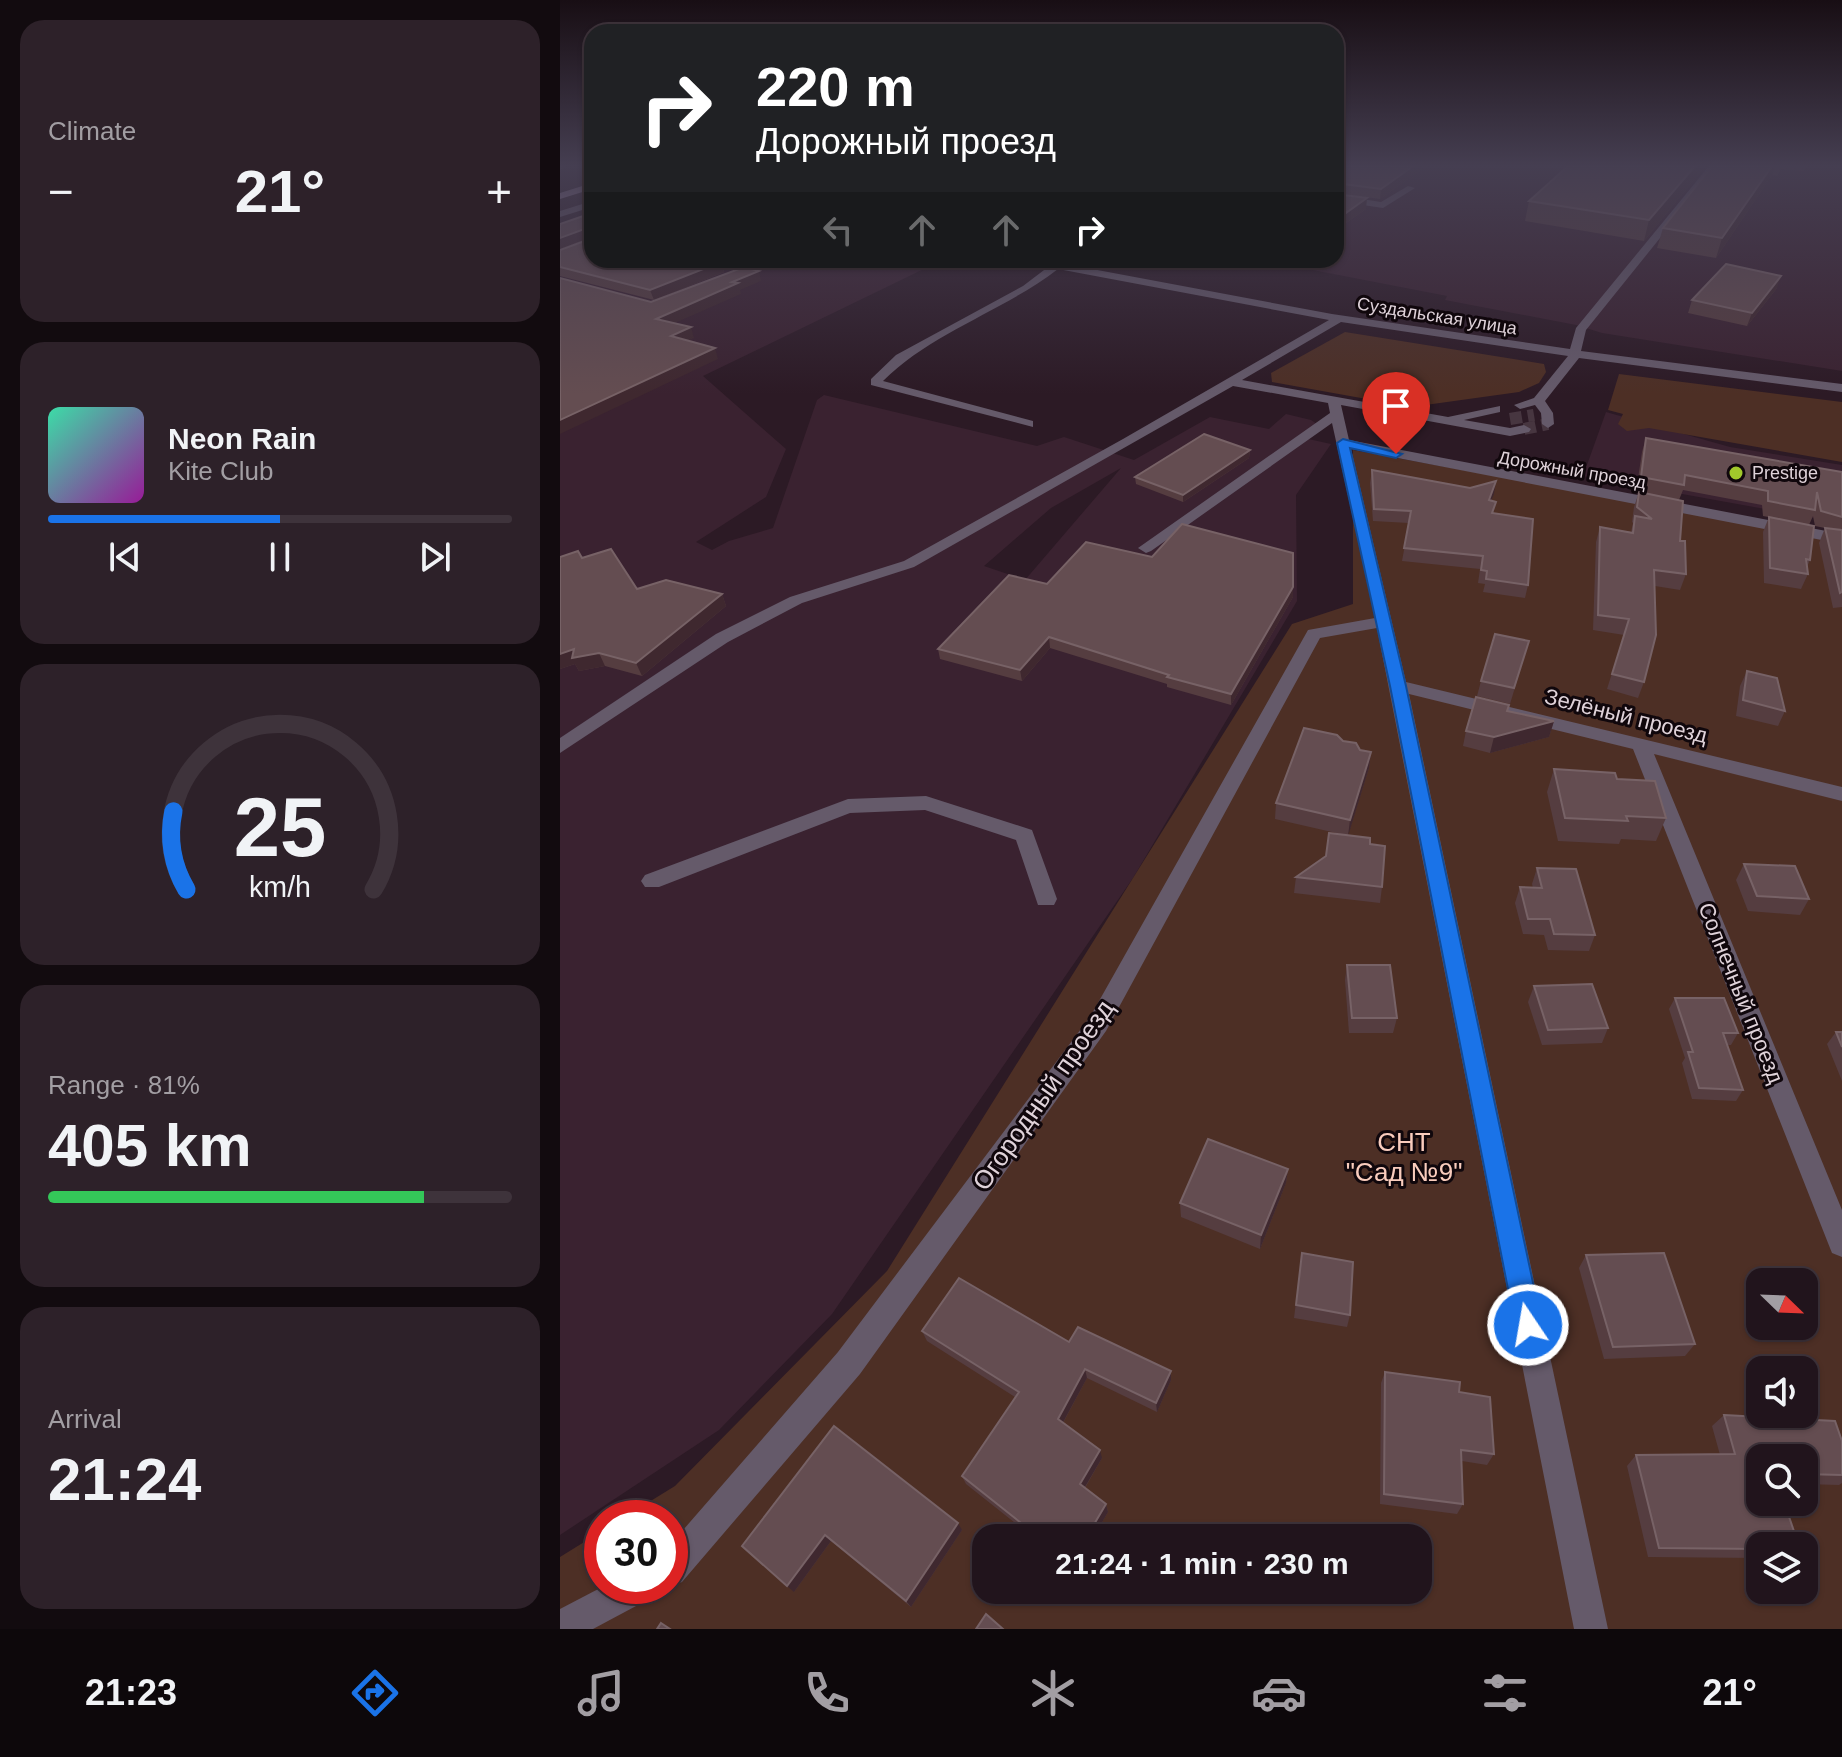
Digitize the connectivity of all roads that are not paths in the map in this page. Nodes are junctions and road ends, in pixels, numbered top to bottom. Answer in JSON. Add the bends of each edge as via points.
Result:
{"nodes":[{"id":1,"x":1652,"y":242,"type":"edge"},
{"id":2,"x":751,"y":268,"type":"edge"},
{"id":3,"x":1053,"y":268,"type":"edge"},
{"id":4,"x":1067,"y":268,"type":"edge"},
{"id":5,"x":709,"y":285,"type":"edge"},
{"id":6,"x":1338,"y":319,"type":"junction"},
{"id":7,"x":1574,"y":356,"type":"junction"},
{"id":8,"x":1232,"y":382,"type":"junction"},
{"id":9,"x":1842,"y":388,"type":"edge"},
{"id":10,"x":1520,"y":405,"type":"tunnel mouth"},
{"id":11,"x":1336,"y":407,"type":"junction"},
{"id":12,"x":1496,"y":409,"type":"tunnel mouth"},
{"id":13,"x":1510,"y":419,"type":"tunnel mouth"},
{"id":14,"x":1442,"y":420,"type":"junction"},
{"id":15,"x":1028,"y":424,"type":"dead end"},
{"id":16,"x":1472,"y":426,"type":"junction"},
{"id":17,"x":1524,"y":429,"type":"tunnel mouth"},
{"id":18,"x":1343,"y":443,"type":"junction"},
{"id":19,"x":1842,"y":539,"type":"edge"},
{"id":20,"x":1146,"y":548,"type":"dead end"},
{"id":21,"x":1382,"y":622,"type":"junction"},
{"id":22,"x":1398,"y":686,"type":"junction"},
{"id":23,"x":1640,"y":744,"type":"junction"},
{"id":24,"x":560,"y":747,"type":"edge"},
{"id":25,"x":1842,"y":794,"type":"edge"},
{"id":26,"x":652,"y":881,"type":"dead end"},
{"id":27,"x":1046,"y":899,"type":"dead end"},
{"id":28,"x":1842,"y":1243,"type":"edge"},
{"id":29,"x":688,"y":1549,"type":"edge"},
{"id":30,"x":605,"y":1604,"type":"edge"},
{"id":31,"x":560,"y":1628,"type":"edge"},
{"id":32,"x":1591,"y":1629,"type":"edge"}],
"edges":[{"from":1,"to":7,"type":"street","via":[[1580,330]]},
{"from":2,"to":5,"type":"street"},
{"from":3,"to":15,"type":"street","via":[[1027,288],[900,357],[875,382]]},
{"from":4,"to":6,"type":"street","name":"Суздальская улица"},
{"from":6,"to":7,"type":"street","name":"Суздальская улица"},
{"from":6,"to":8,"type":"street"},
{"from":7,"to":9,"type":"street","name":"Суздальская улица"},
{"from":7,"to":10,"type":"street","via":[[1542,413]]},
{"from":8,"to":11,"type":"street"},
{"from":8,"to":24,"type":"street","via":[[909,564],[796,600],[722,638]]},
{"from":11,"to":14,"type":"street"},
{"from":11,"to":18,"type":"street"},
{"from":11,"to":20,"type":"street"},
{"from":12,"to":14,"type":"street"},
{"from":13,"to":16,"type":"street"},
{"from":14,"to":16,"type":"street"},
{"from":16,"to":17,"type":"street"},
{"from":18,"to":19,"type":"street","name":"Дорожный проезд"},
{"from":18,"to":21,"type":"street"},
{"from":21,"to":22,"type":"street"},
{"from":21,"to":29,"type":"street","name":"Огородный проезд","via":[[1314,634],[1098,1024],[849,1363]]},
{"from":22,"to":23,"type":"street","name":"Зелёный проезд"},
{"from":22,"to":32,"type":"street"},
{"from":23,"to":25,"type":"street","name":"Зелёный проезд"},
{"from":23,"to":28,"type":"street","name":"Солнечный проезд"},
{"from":26,"to":27,"type":"street","via":[[848,806],[926,803],[1025,835]]},
{"from":30,"to":31,"type":"street"}]}
